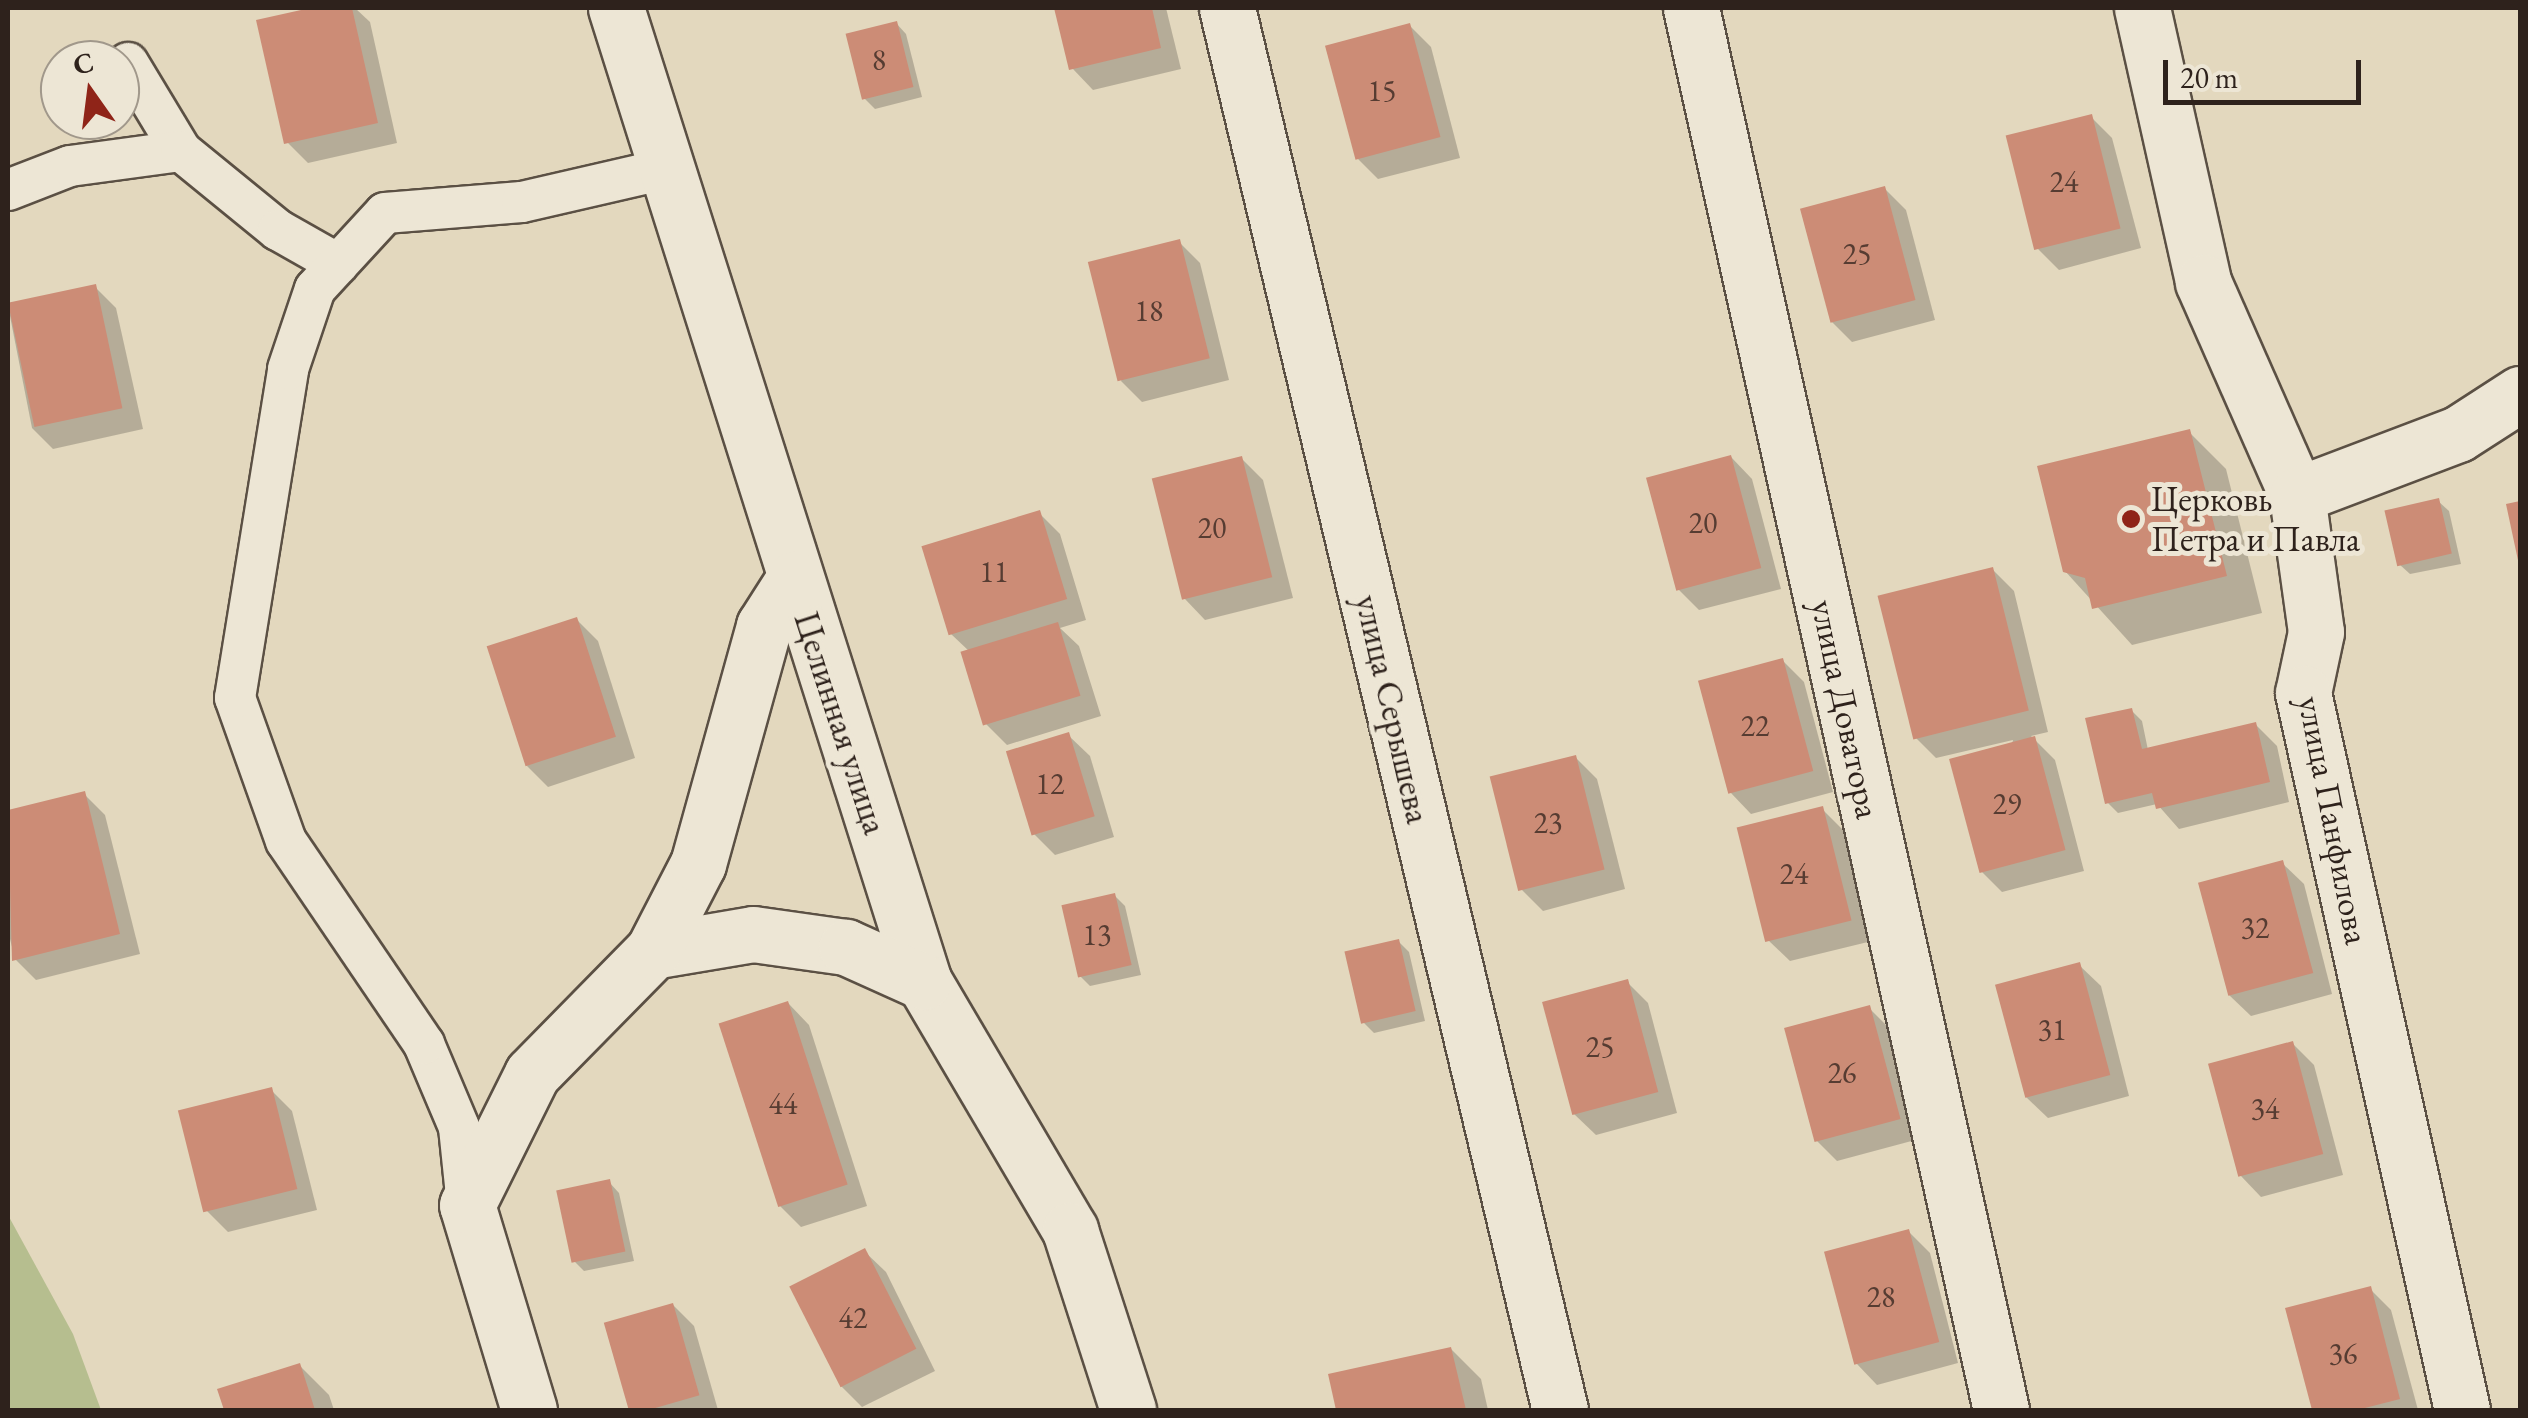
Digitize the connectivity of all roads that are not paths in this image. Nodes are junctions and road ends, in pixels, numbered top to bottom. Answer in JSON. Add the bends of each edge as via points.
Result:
{"nodes":[{"id":1,"x":616,"y":8,"type":"edge"},
{"id":2,"x":1227,"y":8,"type":"edge"},
{"id":3,"x":1691,"y":8,"type":"edge"},
{"id":4,"x":2142,"y":8,"type":"edge"},
{"id":5,"x":140,"y":83,"type":"edge"},
{"id":6,"x":180,"y":151,"type":"junction"},
{"id":7,"x":665,"y":169,"type":"junction"},
{"id":8,"x":8,"y":190,"type":"edge"},
{"id":9,"x":338,"y":264,"type":"junction"},
{"id":10,"x":2520,"y":394,"type":"edge"},
{"id":11,"x":2297,"y":494,"type":"junction"},
{"id":12,"x":794,"y":579,"type":"junction"},
{"id":13,"x":653,"y":951,"type":"junction"},
{"id":14,"x":924,"y":982,"type":"junction"},
{"id":15,"x":467,"y":1205,"type":"junction"},
{"id":16,"x":529,"y":1410,"type":"edge"},
{"id":17,"x":1128,"y":1410,"type":"edge"},
{"id":18,"x":1560,"y":1410,"type":"edge"},
{"id":19,"x":2001,"y":1410,"type":"edge"},
{"id":20,"x":2462,"y":1410,"type":"edge"}],
"edges":[{"from":1,"to":7,"type":"street","name":"Целинная улица"},
{"from":2,"to":18,"type":"street","name":"улица Серышева"},
{"from":3,"to":19,"type":"street","name":"улица Доватора"},
{"from":4,"to":11,"type":"street","name":"улица Панфилова","via":[[2203,282]]},
{"from":5,"to":6,"type":"lane"},
{"from":6,"to":8,"type":"lane","via":[[70,166]]},
{"from":6,"to":9,"type":"lane","via":[[278,230]]},
{"from":7,"to":9,"type":"lane","via":[[522,202],[385,213]]},
{"from":7,"to":12,"type":"street","name":"Целинная улица"},
{"from":9,"to":15,"type":"lane","via":[[315,288],[288,369],[235,698],[286,841],[424,1044],[460,1127]]},
{"from":10,"to":11,"type":"street","via":[[2458,434]]},
{"from":11,"to":20,"type":"street","name":"улица Панфилова","via":[[2316,632],[2304,694]]},
{"from":12,"to":13,"type":"street","via":[[764,626],[698,864]]},
{"from":12,"to":14,"type":"street","name":"Целинная улица"},
{"from":13,"to":14,"type":"street","via":[[753,934],[846,948]]},
{"from":13,"to":15,"type":"street","via":[[532,1074]]},
{"from":14,"to":17,"type":"street","name":"Целинная улица","via":[[1070,1230]]},
{"from":15,"to":16,"type":"street"}]}
